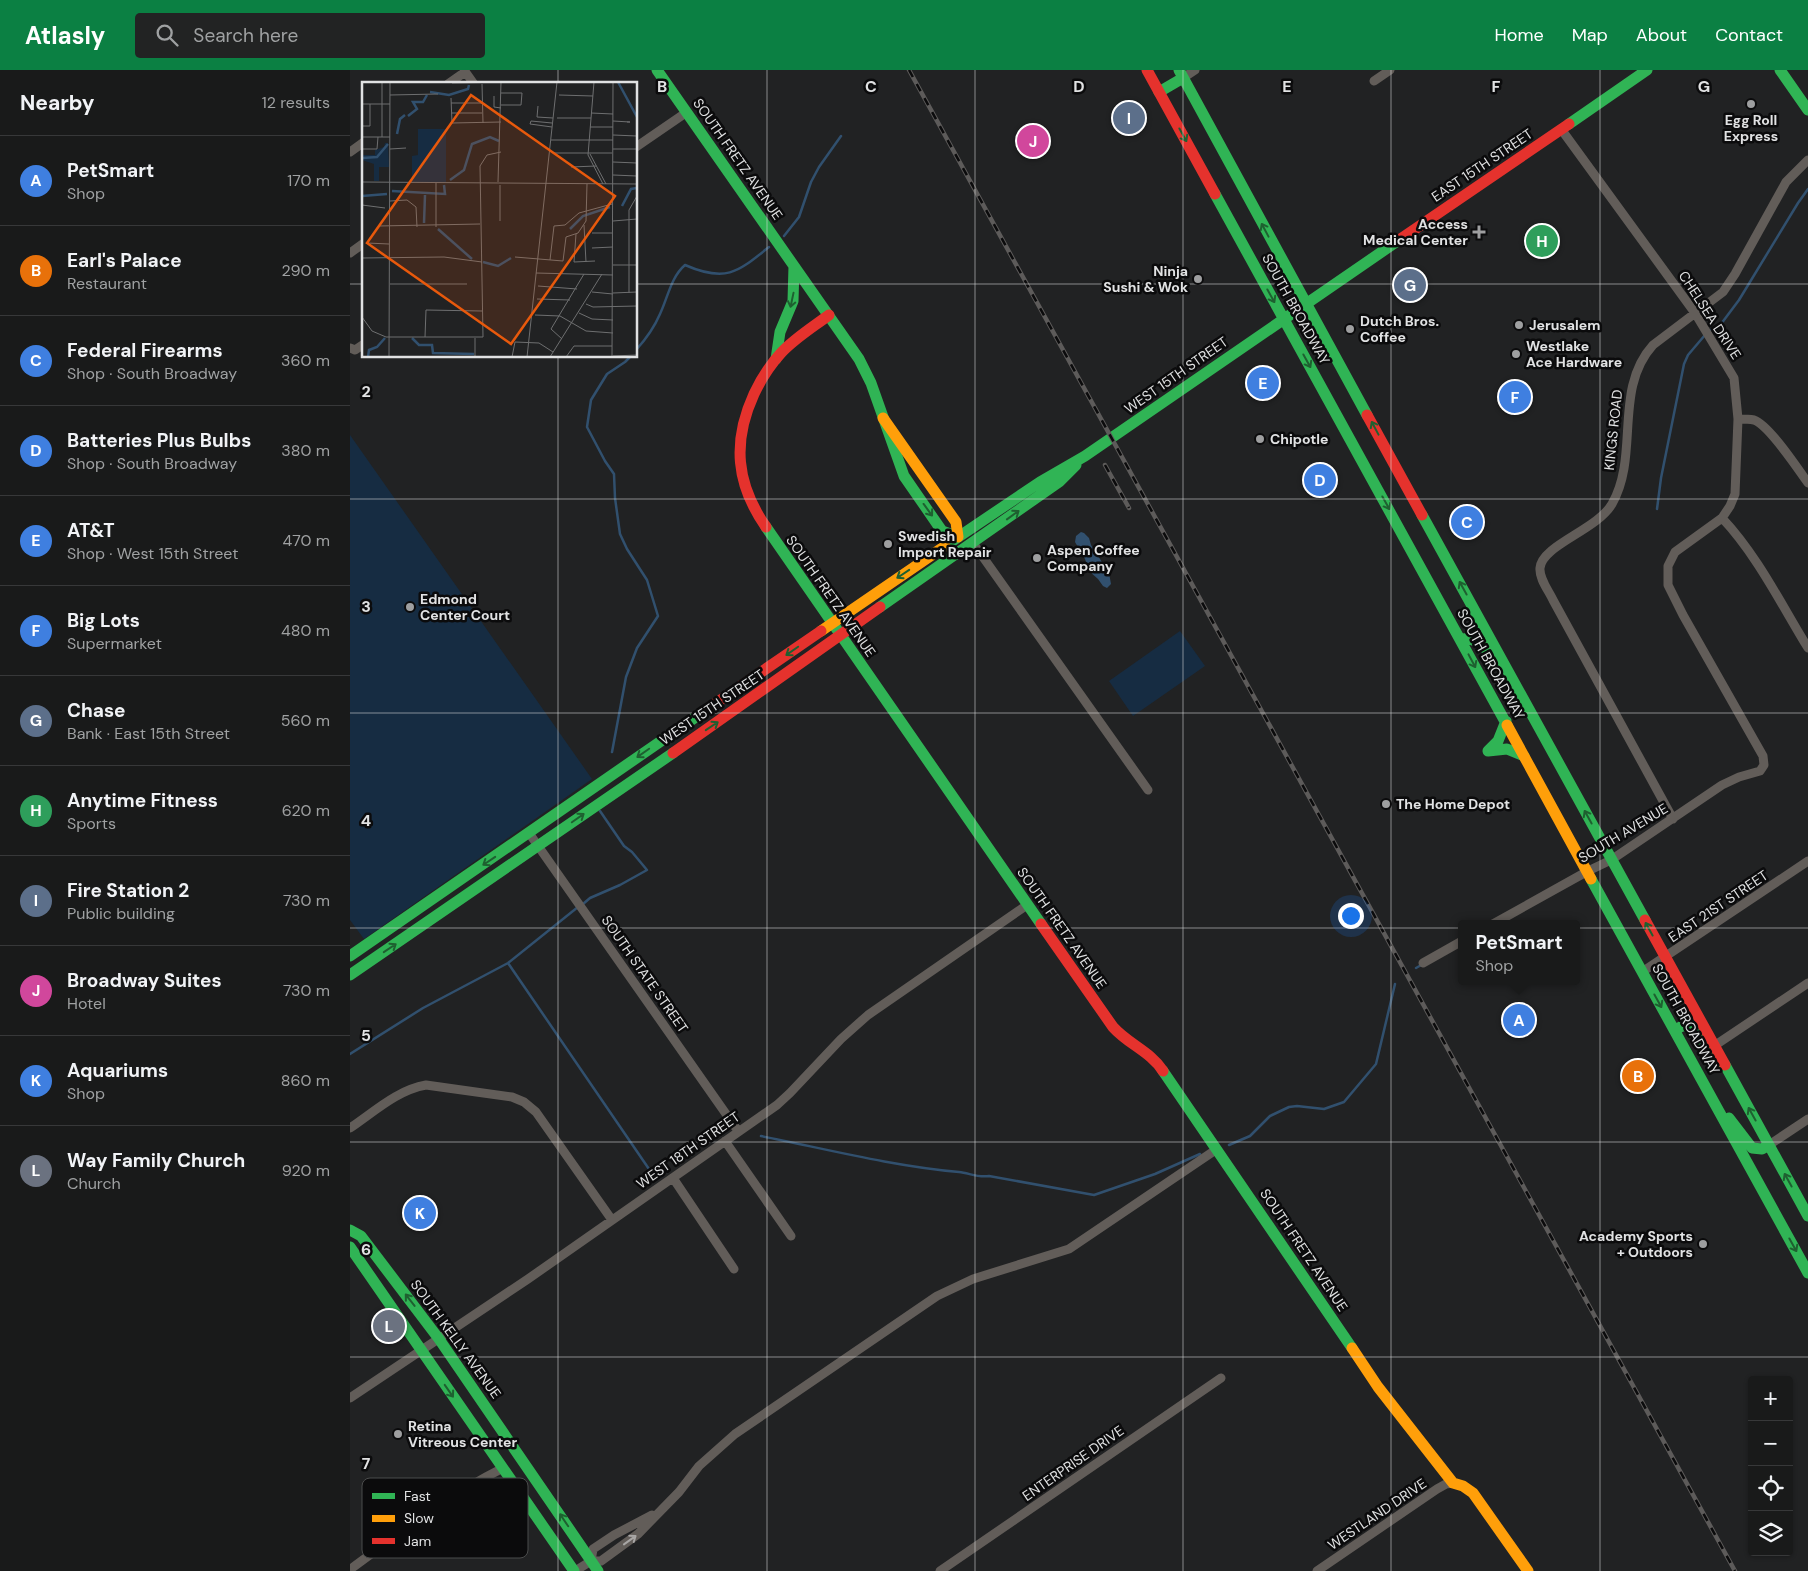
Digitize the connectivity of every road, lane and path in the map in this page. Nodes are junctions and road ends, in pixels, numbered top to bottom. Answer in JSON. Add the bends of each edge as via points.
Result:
{"nodes":[{"id":1,"x":658,"y":70,"type":"edge"},
{"id":2,"x":1148,"y":70,"type":"edge"},
{"id":3,"x":1195,"y":70,"type":"edge"},
{"id":4,"x":1390,"y":70,"type":"edge"},
{"id":5,"x":1647,"y":70,"type":"edge"},
{"id":6,"x":1780,"y":70,"type":"edge"},
{"id":7,"x":465,"y":71,"type":"edge"},
{"id":8,"x":1181,"y":74,"type":"edge"},
{"id":9,"x":1374,"y":81,"type":"dead end"},
{"id":10,"x":451,"y":82,"type":"edge"},
{"id":11,"x":473,"y":82,"type":"edge"},
{"id":12,"x":1160,"y":92,"type":"junction"},
{"id":13,"x":1808,"y":110,"type":"edge"},
{"id":14,"x":687,"y":112,"type":"junction"},
{"id":15,"x":1561,"y":129,"type":"junction"},
{"id":16,"x":362,"y":143,"type":"edge"},
{"id":17,"x":638,"y":146,"type":"edge"},
{"id":18,"x":350,"y":152,"type":"edge"},
{"id":19,"x":1808,"y":160,"type":"edge"},
{"id":20,"x":362,"y":244,"type":"edge"},
{"id":21,"x":350,"y":253,"type":"edge"},
{"id":22,"x":794,"y":266,"type":"junction"},
{"id":23,"x":1305,"y":303,"type":"junction"},
{"id":24,"x":1695,"y":313,"type":"junction"},
{"id":25,"x":829,"y":315,"type":"junction"},
{"id":26,"x":1284,"y":318,"type":"junction"},
{"id":27,"x":362,"y":345,"type":"edge"},
{"id":28,"x":350,"y":348,"type":"edge"},
{"id":29,"x":776,"y":359,"type":"junction"},
{"id":30,"x":883,"y":418,"type":"junction"},
{"id":31,"x":1738,"y":419,"type":"junction"},
{"id":32,"x":1085,"y":456,"type":"junction"},
{"id":33,"x":1808,"y":483,"type":"edge"},
{"id":34,"x":1722,"y":518,"type":"junction"},
{"id":35,"x":958,"y":537,"type":"junction"},
{"id":36,"x":973,"y":543,"type":"junction"},
{"id":37,"x":832,"y":623,"type":"junction"},
{"id":38,"x":840,"y":636,"type":"junction"},
{"id":39,"x":1460,"y":639,"type":"junction"},
{"id":40,"x":1808,"y":648,"type":"edge"},
{"id":41,"x":1511,"y":677,"type":"junction"},
{"id":42,"x":1506,"y":721,"type":"junction"},
{"id":43,"x":1524,"y":756,"type":"junction"},
{"id":44,"x":1764,"y":765,"type":"joint"},
{"id":45,"x":1148,"y":790,"type":"dead end"},
{"id":46,"x":1673,"y":819,"type":"junction"},
{"id":47,"x":529,"y":833,"type":"junction"},
{"id":48,"x":538,"y":847,"type":"junction"},
{"id":49,"x":1611,"y":860,"type":"junction"},
{"id":50,"x":1808,"y":862,"type":"edge"},
{"id":51,"x":1588,"y":871,"type":"junction"},
{"id":52,"x":1027,"y":905,"type":"junction"},
{"id":53,"x":1500,"y":920,"type":"edge"},
{"id":54,"x":1458,"y":943,"type":"edge"},
{"id":55,"x":350,"y":956,"type":"edge"},
{"id":56,"x":1665,"y":957,"type":"junction"},
{"id":57,"x":1423,"y":963,"type":"dead end"},
{"id":58,"x":1642,"y":972,"type":"junction"},
{"id":59,"x":350,"y":975,"type":"edge"},
{"id":60,"x":1808,"y":983,"type":"edge"},
{"id":61,"x":1675,"y":1030,"type":"junction"},
{"id":62,"x":1714,"y":1046,"type":"junction"},
{"id":63,"x":1735,"y":1084,"type":"junction"},
{"id":64,"x":1716,"y":1103,"type":"junction"},
{"id":65,"x":1808,"y":1120,"type":"edge"},
{"id":66,"x":350,"y":1128,"type":"edge"},
{"id":67,"x":738,"y":1132,"type":"junction"},
{"id":68,"x":725,"y":1141,"type":"junction"},
{"id":69,"x":1769,"y":1145,"type":"junction"},
{"id":70,"x":1217,"y":1150,"type":"junction"},
{"id":71,"x":673,"y":1178,"type":"junction"},
{"id":72,"x":1808,"y":1216,"type":"edge"},
{"id":73,"x":612,"y":1220,"type":"junction"},
{"id":74,"x":350,"y":1230,"type":"edge"},
{"id":75,"x":792,"y":1236,"type":"dead end"},
{"id":76,"x":350,"y":1247,"type":"edge"},
{"id":77,"x":734,"y":1269,"type":"dead end"},
{"id":78,"x":1808,"y":1272,"type":"edge"},
{"id":79,"x":438,"y":1339,"type":"junction"},
{"id":80,"x":421,"y":1351,"type":"junction"},
{"id":81,"x":1222,"y":1378,"type":"dead end"},
{"id":82,"x":350,"y":1398,"type":"edge"},
{"id":83,"x":503,"y":1468,"type":"junction"},
{"id":84,"x":485,"y":1478,"type":"edge"},
{"id":85,"x":510,"y":1478,"type":"edge"},
{"id":86,"x":1453,"y":1483,"type":"junction"},
{"id":87,"x":528,"y":1504,"type":"edge"},
{"id":88,"x":663,"y":1509,"type":"junction"},
{"id":89,"x":366,"y":1558,"type":"edge"},
{"id":90,"x":591,"y":1561,"type":"junction"},
{"id":91,"x":352,"y":1568,"type":"dead end"},
{"id":92,"x":574,"y":1571,"type":"edge"},
{"id":93,"x":598,"y":1571,"type":"edge"},
{"id":94,"x":940,"y":1571,"type":"edge"},
{"id":95,"x":1318,"y":1571,"type":"edge"},
{"id":96,"x":1528,"y":1571,"type":"edge"}],
"edges":[{"from":1,"to":14,"type":"main road","name":"SOUTH FRETZ AVENUE"},
{"from":2,"to":12,"type":"main road","name":"SOUTH BROADWAY"},
{"from":3,"to":8,"type":"street"},
{"from":4,"to":9,"type":"street"},
{"from":5,"to":15,"type":"main road","name":"EAST 15TH STREET"},
{"from":6,"to":13,"type":"main road"},
{"from":7,"to":10,"type":"street"},
{"from":7,"to":11,"type":"street"},
{"from":8,"to":12,"type":"main road"},
{"from":23,"to":8,"type":"main road","name":"SOUTH BROADWAY","one_way":true},
{"from":12,"to":26,"type":"main road","name":"SOUTH BROADWAY","one_way":true},
{"from":14,"to":17,"type":"street"},
{"from":14,"to":22,"type":"main road","name":"SOUTH FRETZ AVENUE"},
{"from":15,"to":23,"type":"main road","name":"EAST 15TH STREET"},
{"from":15,"to":24,"type":"street","name":"CHELSEA DRIVE"},
{"from":16,"to":18,"type":"street"},
{"from":19,"to":24,"type":"street","name":"KINGS ROAD","via":[[1786,182],[1723,292]]},
{"from":20,"to":21,"type":"street"},
{"from":22,"to":25,"type":"main road","name":"SOUTH FRETZ AVENUE"},
{"from":22,"to":29,"type":"main road","name":"SOUTH FRETZ AVENUE","one_way":true,"via":[[793,301],[780,332]]},
{"from":23,"to":26,"type":"main road","name":"EAST 15TH STREET"},
{"from":41,"to":23,"type":"main road","name":"SOUTH BROADWAY","one_way":true},
{"from":24,"to":31,"type":"street","name":"CHELSEA DRIVE","via":[[1734,378]]},
{"from":24,"to":46,"type":"street","name":"KINGS ROAD","via":[[1653,345],[1636,371],[1631,389],[1622,478],[1611,505],[1594,524],[1553,548],[1544,557],[1540,569],[1543,580]]},
{"from":25,"to":29,"type":"main road","name":"SOUTH FRETZ AVENUE","via":[[791,343]]},
{"from":25,"to":30,"type":"main road","name":"SOUTH FRETZ AVENUE","via":[[862,363]]},
{"from":26,"to":32,"type":"main road","name":"WEST 15TH STREET"},
{"from":26,"to":39,"type":"main road","name":"SOUTH BROADWAY","one_way":true},
{"from":27,"to":28,"type":"street","via":[[355,350]]},
{"from":29,"to":37,"type":"main road","name":"SOUTH FRETZ AVENUE","via":[[749,405],[742,426],[739,465],[755,512]]},
{"from":30,"to":35,"type":"main road","name":"SOUTH FRETZ AVENUE","via":[[956,522]]},
{"from":30,"to":35,"type":"main road","name":"SOUTH FRETZ AVENUE","one_way":true,"via":[[904,476],[942,531]]},
{"from":31,"to":33,"type":"street","via":[[1755,420],[1763,426]]},
{"from":31,"to":34,"type":"street","name":"CHELSEA DRIVE","via":[[1735,494]]},
{"from":32,"to":35,"type":"main road","name":"WEST 15TH STREET","via":[[1029,488]]},
{"from":36,"to":32,"type":"main road","name":"WEST 15TH STREET","one_way":true,"via":[[1059,482]]},
{"from":34,"to":40,"type":"street","via":[[1735,532]]},
{"from":34,"to":44,"type":"street","name":"CHELSEA DRIVE","via":[[1676,552],[1668,566],[1668,585],[1763,756]]},
{"from":35,"to":36,"type":"main road"},
{"from":35,"to":37,"type":"main road","name":"WEST 15TH STREET","one_way":true},
{"from":36,"to":38,"type":"main road","name":"WEST 15TH STREET"},
{"from":36,"to":45,"type":"street"},
{"from":37,"to":38,"type":"main road","name":"SOUTH FRETZ AVENUE"},
{"from":37,"to":47,"type":"main road","name":"WEST 15TH STREET","one_way":true},
{"from":48,"to":38,"type":"main road","name":"WEST 15TH STREET","one_way":true},
{"from":38,"to":52,"type":"main road","name":"SOUTH FRETZ AVENUE"},
{"from":39,"to":41,"type":"main road","via":[[1478,640]]},
{"from":39,"to":42,"type":"main road","name":"SOUTH BROADWAY","one_way":true},
{"from":49,"to":41,"type":"main road","name":"SOUTH BROADWAY","one_way":true},
{"from":42,"to":43,"type":"main road","name":"SOUTH BROADWAY"},
{"from":42,"to":43,"type":"main road","via":[[1498,740],[1488,752],[1512,748]]},
{"from":43,"to":51,"type":"main road","name":"SOUTH BROADWAY"},
{"from":44,"to":46,"type":"street","name":"SOUTH AVENUE","via":[[1760,771],[1722,785]]},
{"from":46,"to":49,"type":"street","name":"SOUTH AVENUE"},
{"from":47,"to":48,"type":"street","name":"SOUTH STATE STREET"},
{"from":47,"to":55,"type":"main road","name":"WEST 15TH STREET","one_way":true},
{"from":59,"to":48,"type":"main road","name":"WEST 15TH STREET","one_way":true},
{"from":48,"to":67,"type":"street","name":"SOUTH STATE STREET"},
{"from":49,"to":51,"type":"street","name":"SOUTH AVENUE"},
{"from":56,"to":49,"type":"main road","name":"SOUTH BROADWAY","one_way":true},
{"from":50,"to":56,"type":"street","name":"EAST 21ST STREET"},
{"from":51,"to":53,"type":"street","name":"SOUTH AVENUE"},
{"from":51,"to":58,"type":"main road","name":"SOUTH BROADWAY"},
{"from":52,"to":67,"type":"street","name":"WEST 18TH STREET","via":[[868,1015],[840,1039],[790,1093]]},
{"from":52,"to":70,"type":"main road","name":"SOUTH FRETZ AVENUE","via":[[1113,1027],[1126,1042],[1159,1064]]},
{"from":54,"to":57,"type":"street"},
{"from":56,"to":58,"type":"street","name":"EAST 21ST STREET"},
{"from":56,"to":62,"type":"main road","name":"SOUTH BROADWAY"},
{"from":58,"to":61,"type":"main road","name":"SOUTH BROADWAY","one_way":true},
{"from":60,"to":62,"type":"street"},
{"from":61,"to":63,"type":"main road","via":[[1684,1025],[1690,1027]]},
{"from":61,"to":64,"type":"main road","name":"SOUTH BROADWAY"},
{"from":62,"to":63,"type":"main road","name":"SOUTH BROADWAY"},
{"from":69,"to":63,"type":"main road","name":"SOUTH BROADWAY","one_way":true},
{"from":64,"to":69,"type":"main road","via":[[1752,1148],[1762,1149]]},
{"from":64,"to":78,"type":"main road","name":"SOUTH BROADWAY","one_way":true},
{"from":65,"to":69,"type":"street"},
{"from":66,"to":73,"type":"street","via":[[414,1087],[426,1085],[512,1096],[536,1112]]},
{"from":67,"to":68,"type":"street","name":"WEST 18TH STREET"},
{"from":68,"to":71,"type":"street","name":"WEST 18TH STREET"},
{"from":68,"to":75,"type":"street"},
{"from":72,"to":69,"type":"main road","name":"SOUTH BROADWAY","one_way":true},
{"from":70,"to":86,"type":"main road","name":"SOUTH FRETZ AVENUE","via":[[1378,1387]]},
{"from":70,"to":88,"type":"street","via":[[1069,1248],[973,1279],[937,1296],[735,1434],[700,1466]]},
{"from":71,"to":73,"type":"street","name":"WEST 18TH STREET"},
{"from":71,"to":77,"type":"street"},
{"from":73,"to":79,"type":"street","name":"WEST 18TH STREET"},
{"from":79,"to":74,"type":"main road","name":"SOUTH KELLY AVENUE","one_way":true,"via":[[361,1236]]},
{"from":76,"to":80,"type":"main road"},
{"from":79,"to":80,"type":"street","name":"WEST 18TH STREET"},
{"from":90,"to":79,"type":"main road","name":"SOUTH KELLY AVENUE","one_way":true},
{"from":80,"to":82,"type":"street","name":"WEST 18TH STREET"},
{"from":80,"to":83,"type":"main road","one_way":true},
{"from":81,"to":94,"type":"street","name":"ENTERPRISE DRIVE"},
{"from":83,"to":84,"type":"street"},
{"from":83,"to":85,"type":"main road"},
{"from":86,"to":95,"type":"street","name":"WESTLAND DRIVE","via":[[1437,1489]]},
{"from":86,"to":96,"type":"main road","via":[[1473,1493]]},
{"from":87,"to":92,"type":"main road"},
{"from":90,"to":88,"type":"street","one_way":true,"via":[[601,1561],[638,1534]]},
{"from":88,"to":90,"type":"street","via":[[593,1550]]},
{"from":89,"to":91,"type":"street"},
{"from":90,"to":92,"type":"street"},
{"from":90,"to":93,"type":"main road","name":"SOUTH KELLY AVENUE"}]}
